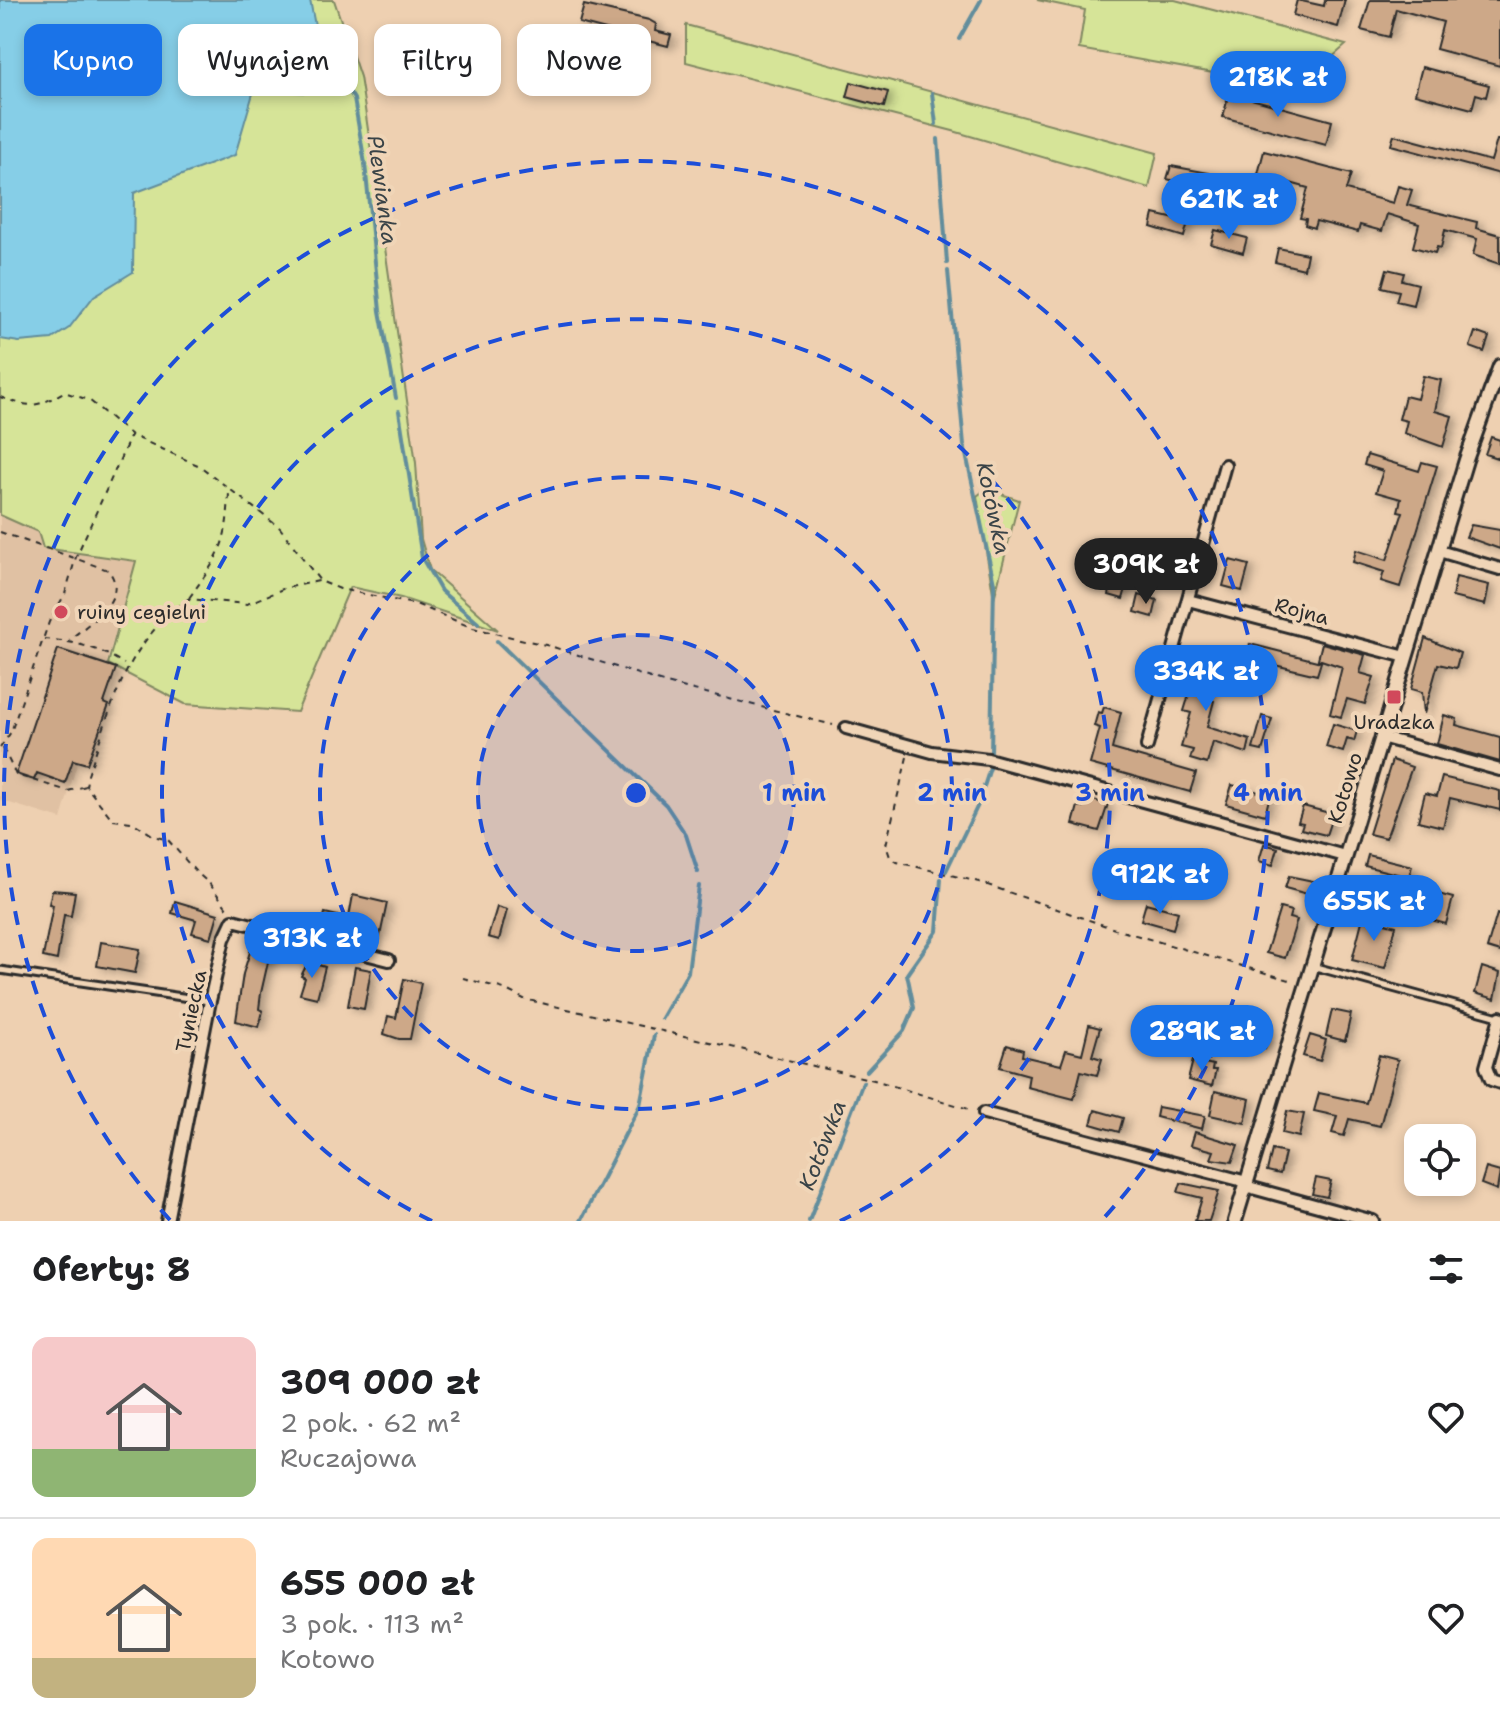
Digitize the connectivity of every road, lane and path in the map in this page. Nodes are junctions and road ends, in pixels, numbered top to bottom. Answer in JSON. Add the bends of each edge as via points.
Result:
{"nodes":[{"id":1,"x":1500,"y":366,"type":"edge"},
{"id":2,"x":0,"y":397,"type":"edge"},
{"id":3,"x":131,"y":435,"type":"junction"},
{"id":4,"x":1225,"y":465,"type":"dead end"},
{"id":5,"x":229,"y":491,"type":"junction"},
{"id":6,"x":0,"y":532,"type":"edge"},
{"id":7,"x":1439,"y":551,"type":"junction"},
{"id":8,"x":76,"y":557,"type":"junction"},
{"id":9,"x":1500,"y":569,"type":"edge"},
{"id":10,"x":320,"y":581,"type":"junction"},
{"id":11,"x":188,"y":599,"type":"junction"},
{"id":12,"x":1188,"y":600,"type":"junction"},
{"id":13,"x":43,"y":639,"type":"junction"},
{"id":14,"x":69,"y":640,"type":"junction"},
{"id":15,"x":1406,"y":657,"type":"junction"},
{"id":16,"x":126,"y":665,"type":"junction"},
{"id":17,"x":846,"y":728,"type":"joint"},
{"id":18,"x":1381,"y":737,"type":"junction"},
{"id":19,"x":909,"y":745,"type":"junction"},
{"id":20,"x":1147,"y":746,"type":"dead end"},
{"id":21,"x":1,"y":748,"type":"edge"},
{"id":22,"x":1500,"y":770,"type":"edge"},
{"id":23,"x":86,"y":786,"type":"junction"},
{"id":24,"x":1345,"y":856,"type":"junction"},
{"id":25,"x":233,"y":920,"type":"junction"},
{"id":26,"x":389,"y":960,"type":"dead end"},
{"id":27,"x":1311,"y":966,"type":"junction"},
{"id":28,"x":0,"y":970,"type":"edge"},
{"id":29,"x":463,"y":978,"type":"dead end"},
{"id":30,"x":1306,"y":984,"type":"junction"},
{"id":31,"x":210,"y":1001,"type":"junction"},
{"id":32,"x":1500,"y":1017,"type":"edge"},
{"id":33,"x":1500,"y":1083,"type":"edge"},
{"id":34,"x":984,"y":1113,"type":"joint"},
{"id":35,"x":1246,"y":1184,"type":"junction"},
{"id":36,"x":167,"y":1221,"type":"edge"},
{"id":37,"x":1235,"y":1221,"type":"edge"},
{"id":38,"x":1373,"y":1221,"type":"edge"}],
"edges":[{"from":1,"to":7,"type":"street","name":"Kotowo"},
{"from":2,"to":3,"type":"path","via":[[38,406],[64,392],[77,394]]},
{"from":3,"to":5,"type":"path","via":[[200,466]]},
{"from":3,"to":8,"type":"path"},
{"from":4,"to":12,"type":"street"},
{"from":5,"to":10,"type":"path","via":[[280,528]]},
{"from":5,"to":11,"type":"path","via":[[228,532],[219,556]]},
{"from":6,"to":8,"type":"path"},
{"from":7,"to":9,"type":"street"},
{"from":7,"to":15,"type":"street","name":"Kotowo"},
{"from":8,"to":13,"type":"path"},
{"from":8,"to":14,"type":"path","via":[[108,570],[117,586],[109,605]]},
{"from":10,"to":11,"type":"path","via":[[247,604]]},
{"from":10,"to":17,"type":"path","via":[[418,605],[473,628],[666,683]]},
{"from":11,"to":16,"type":"path","via":[[163,618]]},
{"from":12,"to":15,"type":"street","name":"Rojna"},
{"from":12,"to":20,"type":"street"},
{"from":13,"to":14,"type":"path"},
{"from":13,"to":21,"type":"path"},
{"from":14,"to":16,"type":"path","via":[[109,653]]},
{"from":15,"to":18,"type":"street","name":"Kotowo"},
{"from":16,"to":23,"type":"path"},
{"from":17,"to":19,"type":"street"},
{"from":18,"to":22,"type":"street"},
{"from":18,"to":24,"type":"street","name":"Kotowo"},
{"from":19,"to":24,"type":"street","via":[[988,759]]},
{"from":19,"to":30,"type":"path","via":[[886,845],[897,862],[979,882],[1115,929]]},
{"from":21,"to":23,"type":"path","via":[[16,775],[68,791]]},
{"from":23,"to":25,"type":"path","via":[[113,820],[132,822],[168,840],[209,883]]},
{"from":24,"to":27,"type":"street","name":"Kotowo"},
{"from":25,"to":26,"type":"street"},
{"from":25,"to":31,"type":"street","name":"Tyniecka"},
{"from":27,"to":30,"type":"street","name":"Kotowo"},
{"from":27,"to":32,"type":"lane"},
{"from":28,"to":31,"type":"lane"},
{"from":29,"to":34,"type":"path","via":[[524,999],[874,1080]]},
{"from":30,"to":35,"type":"street","name":"Kotowo"},
{"from":31,"to":36,"type":"street","name":"Tyniecka"},
{"from":32,"to":33,"type":"street","via":[[1486,1067],[1491,1080]]},
{"from":34,"to":35,"type":"street"},
{"from":35,"to":37,"type":"street","name":"Kotowo"},
{"from":35,"to":38,"type":"street"}]}
